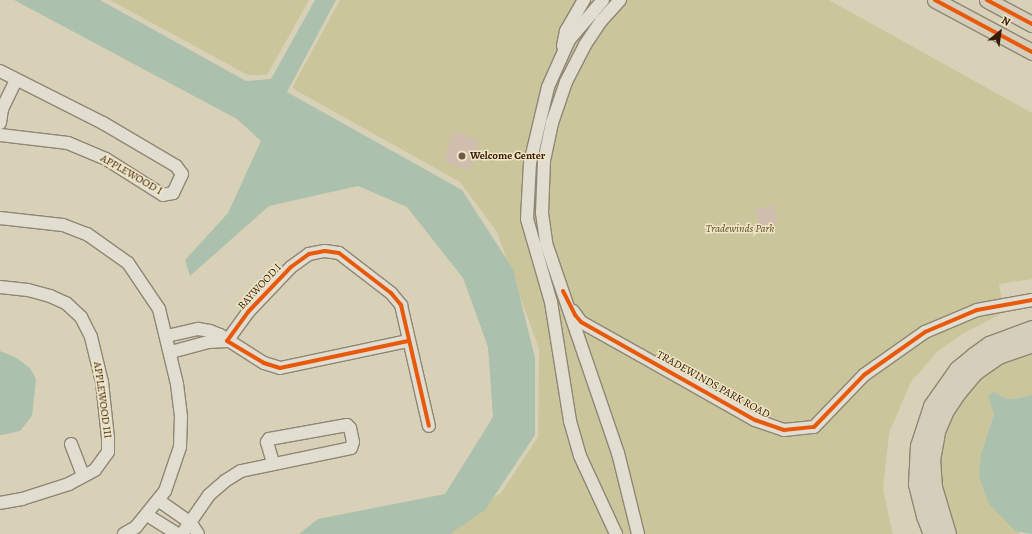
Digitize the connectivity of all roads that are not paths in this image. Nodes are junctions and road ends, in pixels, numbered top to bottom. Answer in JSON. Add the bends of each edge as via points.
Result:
{"nodes":[{"id":1,"x":584,"y":0,"type":"edge"},
{"id":2,"x":592,"y":0,"type":"edge"},
{"id":3,"x":603,"y":0,"type":"edge"},
{"id":4,"x":620,"y":0,"type":"edge"},
{"id":5,"x":935,"y":0,"type":"edge"},
{"id":6,"x":987,"y":0,"type":"edge"},
{"id":7,"x":596,"y":17,"type":"junction"},
{"id":8,"x":1032,"y":24,"type":"edge"},
{"id":9,"x":569,"y":40,"type":"junction"},
{"id":10,"x":1032,"y":52,"type":"edge"},
{"id":11,"x":559,"y":61,"type":"junction"},
{"id":12,"x":0,"y":71,"type":"edge"},
{"id":13,"x":16,"y":80,"type":"junction"},
{"id":14,"x":1,"y":108,"type":"edge"},
{"id":15,"x":0,"y":123,"type":"edge"},
{"id":16,"x":0,"y":135,"type":"edge"},
{"id":17,"x":0,"y":218,"type":"edge"},
{"id":18,"x":0,"y":286,"type":"edge"},
{"id":19,"x":562,"y":291,"type":"junction"},
{"id":20,"x":1032,"y":300,"type":"edge"},
{"id":21,"x":551,"y":302,"type":"junction"},
{"id":22,"x":567,"y":305,"type":"junction"},
{"id":23,"x":1032,"y":329,"type":"edge"},
{"id":24,"x":166,"y":336,"type":"junction"},
{"id":25,"x":227,"y":341,"type":"junction"},
{"id":26,"x":408,"y":341,"type":"junction"},
{"id":27,"x":1032,"y":343,"type":"edge"},
{"id":28,"x":171,"y":352,"type":"junction"},
{"id":29,"x":429,"y":426,"type":"dead end"},
{"id":30,"x":71,"y":444,"type":"dead end"},
{"id":31,"x":273,"y":463,"type":"junction"},
{"id":32,"x":83,"y":476,"type":"junction"},
{"id":33,"x":158,"y":500,"type":"junction"},
{"id":34,"x":0,"y":503,"type":"edge"},
{"id":35,"x":147,"y":515,"type":"junction"},
{"id":36,"x":190,"y":522,"type":"junction"},
{"id":37,"x":124,"y":534,"type":"edge"},
{"id":38,"x":178,"y":534,"type":"edge"},
{"id":39,"x":182,"y":534,"type":"edge"},
{"id":40,"x":198,"y":534,"type":"edge"},
{"id":41,"x":616,"y":534,"type":"edge"},
{"id":42,"x":638,"y":534,"type":"edge"},
{"id":43,"x":932,"y":534,"type":"edge"},
{"id":44,"x":947,"y":534,"type":"edge"}],
"edges":[{"from":1,"to":11,"type":"street","via":[[566,31]]},
{"from":2,"to":9,"type":"street"},
{"from":3,"to":7,"type":"street","name":"TRADEWINDS PARK ROAD"},
{"from":4,"to":7,"type":"street","name":"TRADEWINDS PARK ROAD"},
{"from":5,"to":10,"type":"main road"},
{"from":6,"to":8,"type":"main road"},
{"from":7,"to":9,"type":"street","name":"TRADEWINDS PARK ROAD"},
{"from":7,"to":19,"type":"street","name":"TRADEWINDS PARK ROAD","via":[[566,82],[552,123],[544,161],[544,230]]},
{"from":9,"to":11,"type":"street","name":"TRADEWINDS PARK ROAD"},
{"from":11,"to":21,"type":"street","name":"TRADEWINDS PARK ROAD","via":[[539,119],[527,189],[529,230]]},
{"from":12,"to":13,"type":"street","name":"APPLEWOOD I"},
{"from":13,"to":14,"type":"street"},
{"from":13,"to":16,"type":"street","name":"APPLEWOOD I","via":[[103,123],[176,166],[182,174],[173,192],[163,195],[106,159],[68,142]]},
{"from":14,"to":15,"type":"street"},
{"from":17,"to":24,"type":"street","via":[[63,225],[87,234],[108,248],[128,263],[143,283],[159,309]]},
{"from":18,"to":32,"type":"street","name":"APPLEWOOD III","via":[[28,290],[66,303],[81,317],[91,337],[102,382],[108,452],[99,466]]},
{"from":19,"to":20,"type":"street","name":"TRADEWINDS PARK ROAD","via":[[581,322],[755,420],[784,430],[814,428],[864,375],[925,332],[977,310]]},
{"from":19,"to":22,"type":"street","name":"TRADEWINDS PARK ROAD"},
{"from":21,"to":22,"type":"street"},
{"from":21,"to":41,"type":"street","name":"TRADEWINDS PARK ROAD","via":[[570,421],[580,456]]},
{"from":22,"to":42,"type":"street","name":"TRADEWINDS PARK ROAD","via":[[618,453]]},
{"from":23,"to":43,"type":"highway","via":[[989,345],[974,356],[958,369],[932,406],[919,446],[917,484],[924,516]]},
{"from":24,"to":25,"type":"street","via":[[198,329],[220,335]]},
{"from":24,"to":28,"type":"street"},
{"from":25,"to":26,"type":"street","via":[[264,363],[280,368]]},
{"from":25,"to":26,"type":"street","name":"BAYWOOD I","via":[[248,312],[291,267],[309,254],[325,251],[339,254],[391,293],[401,305]]},
{"from":25,"to":28,"type":"street","via":[[208,342]]},
{"from":26,"to":29,"type":"street","name":"BAYWOOD I"},
{"from":27,"to":44,"type":"highway","via":[[998,355],[975,371],[945,410],[936,431],[931,460],[933,487]]},
{"from":28,"to":33,"type":"street","via":[[181,417],[180,447],[165,490]]},
{"from":30,"to":32,"type":"street"},
{"from":31,"to":31,"type":"street","via":[[351,448],[353,442],[350,428],[346,425],[269,439],[267,442]]},
{"from":31,"to":36,"type":"street","via":[[241,471],[225,481],[209,495]]},
{"from":32,"to":34,"type":"street","name":"APPLEWOOD III","via":[[56,488]]},
{"from":33,"to":35,"type":"street"},
{"from":33,"to":36,"type":"street"},
{"from":35,"to":37,"type":"street","via":[[136,527]]},
{"from":35,"to":38,"type":"street"},
{"from":36,"to":39,"type":"street"},
{"from":36,"to":40,"type":"street"}]}
